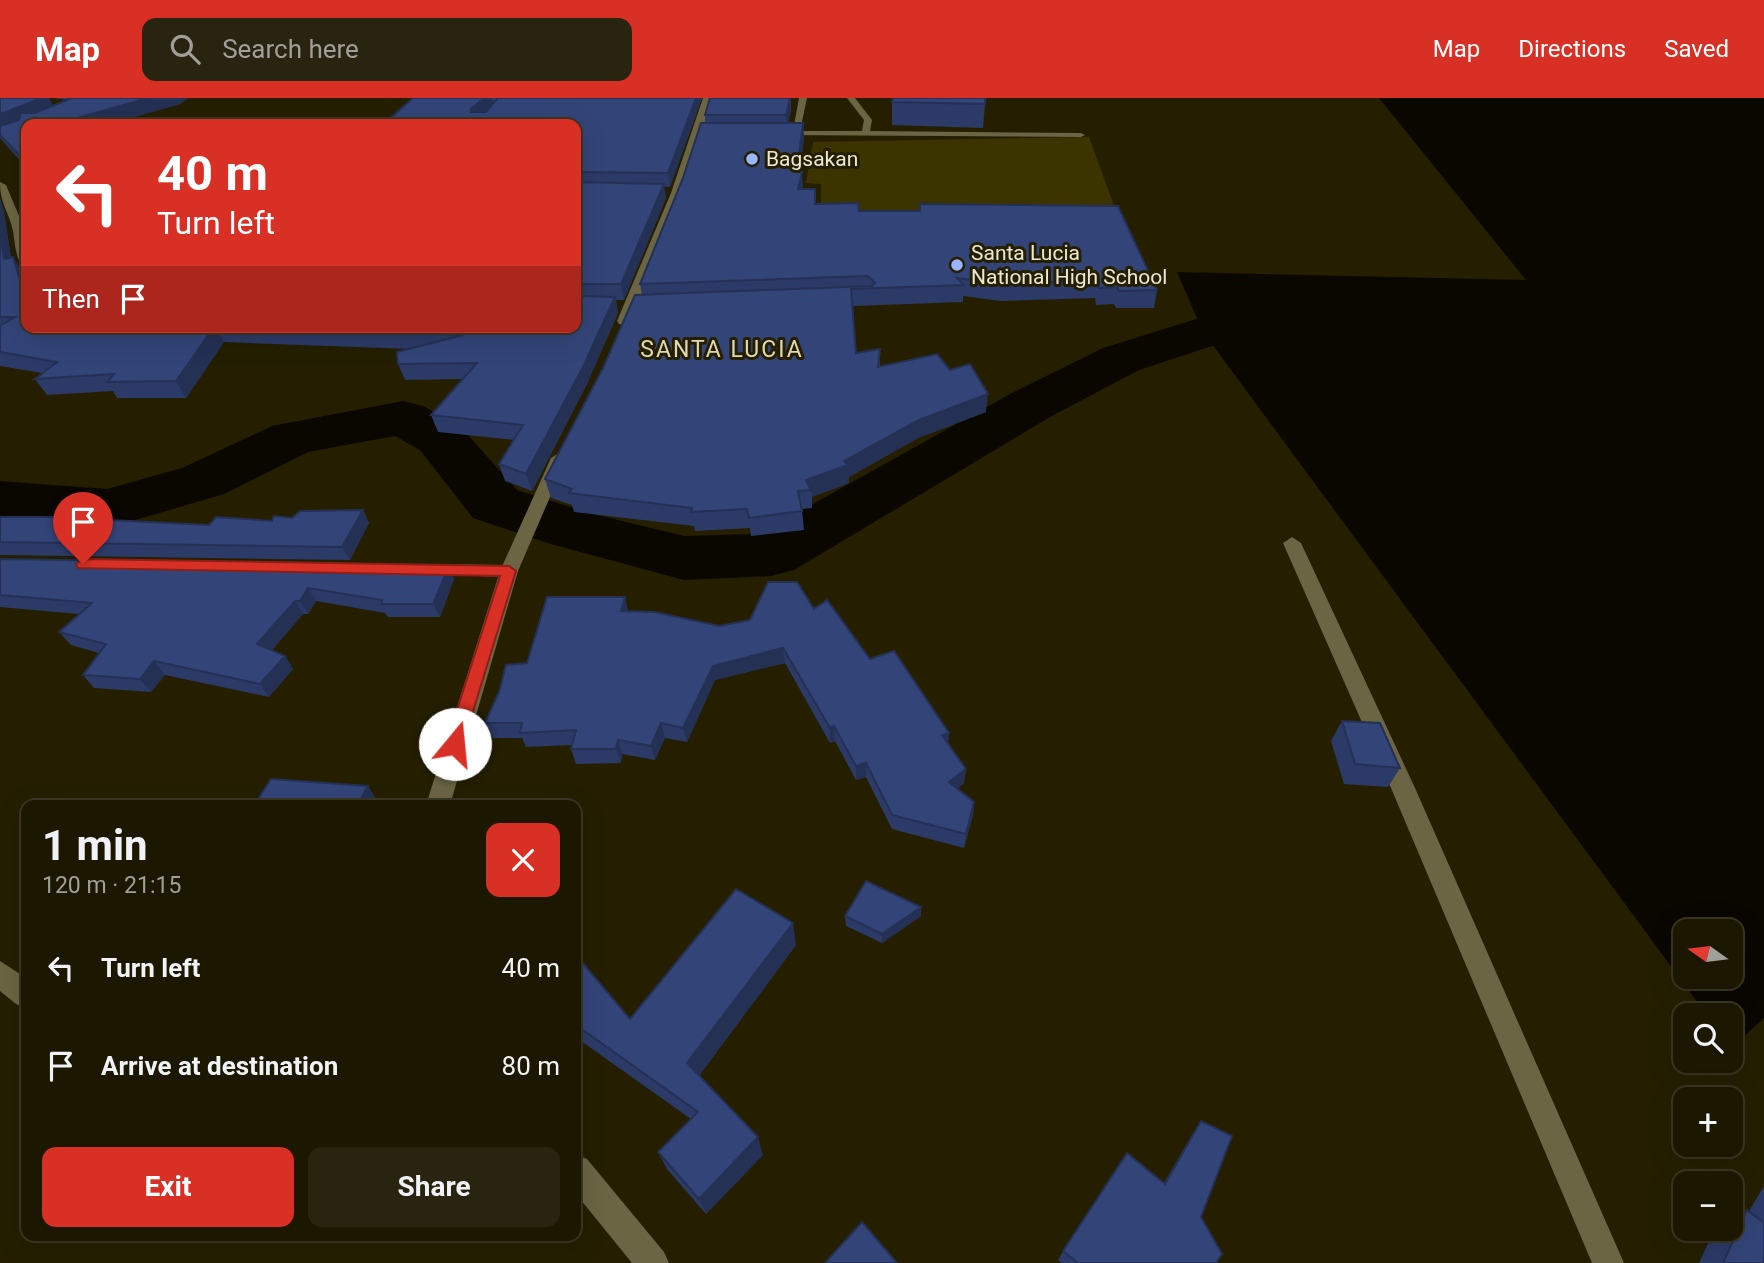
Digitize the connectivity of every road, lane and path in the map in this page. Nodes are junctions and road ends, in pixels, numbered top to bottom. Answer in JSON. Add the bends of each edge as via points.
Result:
{"nodes":[{"id":1,"x":708,"y":98,"type":"edge"},
{"id":2,"x":803,"y":98,"type":"edge"},
{"id":3,"x":851,"y":98,"type":"edge"},
{"id":4,"x":771,"y":133,"type":"edge"},
{"id":5,"x":796,"y":133,"type":"junction"},
{"id":6,"x":866,"y":134,"type":"junction"},
{"id":7,"x":1081,"y":135,"type":"dead end"},
{"id":8,"x":0,"y":186,"type":"edge"},
{"id":9,"x":21,"y":250,"type":"edge"},
{"id":10,"x":621,"y":329,"type":"edge"},
{"id":11,"x":565,"y":446,"type":"edge"},
{"id":12,"x":1292,"y":543,"type":"dead end"},
{"id":13,"x":512,"y":563,"type":"junction"},
{"id":14,"x":399,"y":569,"type":"edge"},
{"id":15,"x":440,"y":800,"type":"edge"},
{"id":16,"x":0,"y":974,"type":"edge"},
{"id":17,"x":21,"y":991,"type":"edge"},
{"id":18,"x":581,"y":1177,"type":"edge"},
{"id":19,"x":653,"y":1263,"type":"edge"},
{"id":20,"x":1608,"y":1263,"type":"edge"}],
"edges":[{"from":1,"to":10,"type":"street","via":[[703,133],[671,193]]},
{"from":2,"to":5,"type":"lane"},
{"from":3,"to":6,"type":"lane","via":[[868,120]]},
{"from":4,"to":5,"type":"lane"},
{"from":5,"to":6,"type":"lane"},
{"from":6,"to":7,"type":"lane"},
{"from":8,"to":9,"type":"street","via":[[19,230]]},
{"from":11,"to":13,"type":"street"},
{"from":12,"to":20,"type":"street"},
{"from":13,"to":14,"type":"street"},
{"from":13,"to":15,"type":"street"},
{"from":16,"to":17,"type":"street"},
{"from":18,"to":19,"type":"street"}]}
